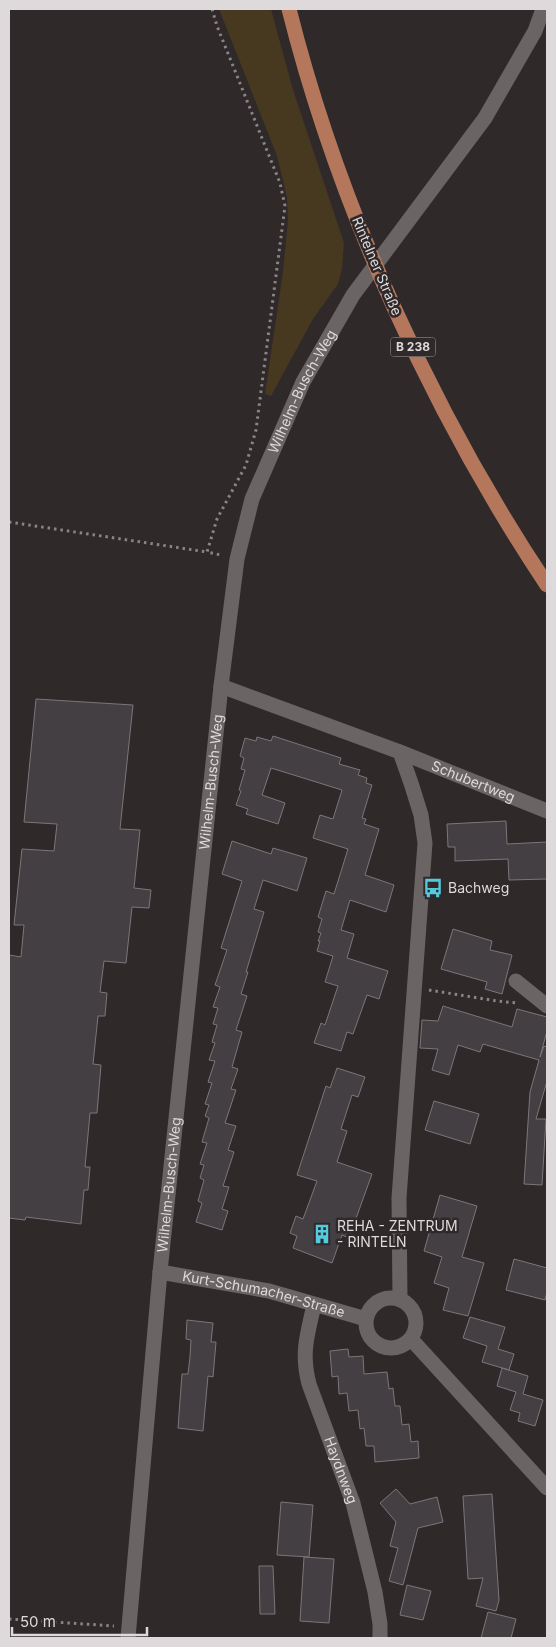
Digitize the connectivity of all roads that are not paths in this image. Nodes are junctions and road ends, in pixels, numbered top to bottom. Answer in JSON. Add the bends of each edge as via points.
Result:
{"nodes":[{"id":1,"x":288,"y":9,"type":"edge"},
{"id":2,"x":544,"y":9,"type":"edge"},
{"id":3,"x":547,"y":585,"type":"edge"},
{"id":4,"x":221,"y":686,"type":"junction"},
{"id":5,"x":400,"y":752,"type":"junction"},
{"id":6,"x":547,"y":811,"type":"edge"},
{"id":7,"x":516,"y":980,"type":"dead end"},
{"id":8,"x":547,"y":1006,"type":"edge"},
{"id":9,"x":160,"y":1272,"type":"junction"},
{"id":10,"x":400,"y":1300,"type":"junction"},
{"id":11,"x":314,"y":1305,"type":"junction"},
{"id":12,"x":366,"y":1319,"type":"junction"},
{"id":13,"x":411,"y":1339,"type":"junction"},
{"id":14,"x":547,"y":1488,"type":"edge"},
{"id":15,"x":129,"y":1633,"type":"edge"},
{"id":16,"x":380,"y":1638,"type":"edge"}],
"edges":[{"from":1,"to":3,"type":"main road","name":"Rintelner Straße","number":"B 238","via":[[330,147],[387,291],[465,448]]},
{"from":2,"to":4,"type":"street","name":"Wilhelm-Busch-Weg","via":[[535,31],[485,118],[353,295],[303,382],[252,499],[237,559]]},
{"from":4,"to":5,"type":"street"},
{"from":4,"to":9,"type":"street","name":"Wilhelm-Busch-Weg"},
{"from":5,"to":6,"type":"street","name":"Schubertweg"},
{"from":5,"to":10,"type":"street","via":[[422,815],[426,843],[398,1198]]},
{"from":7,"to":8,"type":"street"},
{"from":9,"to":11,"type":"street","name":"Kurt-Schumacher-Straße","via":[[269,1291]]},
{"from":9,"to":15,"type":"street","name":"Wilhelm-Busch-Weg"},
{"from":10,"to":12,"type":"street","via":[[380,1300]]},
{"from":10,"to":13,"type":"street","via":[[408,1304],[416,1319]]},
{"from":11,"to":12,"type":"street","name":"Kurt-Schumacher-Straße"},
{"from":11,"to":16,"type":"street","name":"Haydnweg","via":[[304,1366],[353,1502],[375,1592]]},
{"from":12,"to":13,"type":"street","via":[[369,1336],[377,1344],[389,1349],[400,1347]]},
{"from":13,"to":14,"type":"street"}]}
